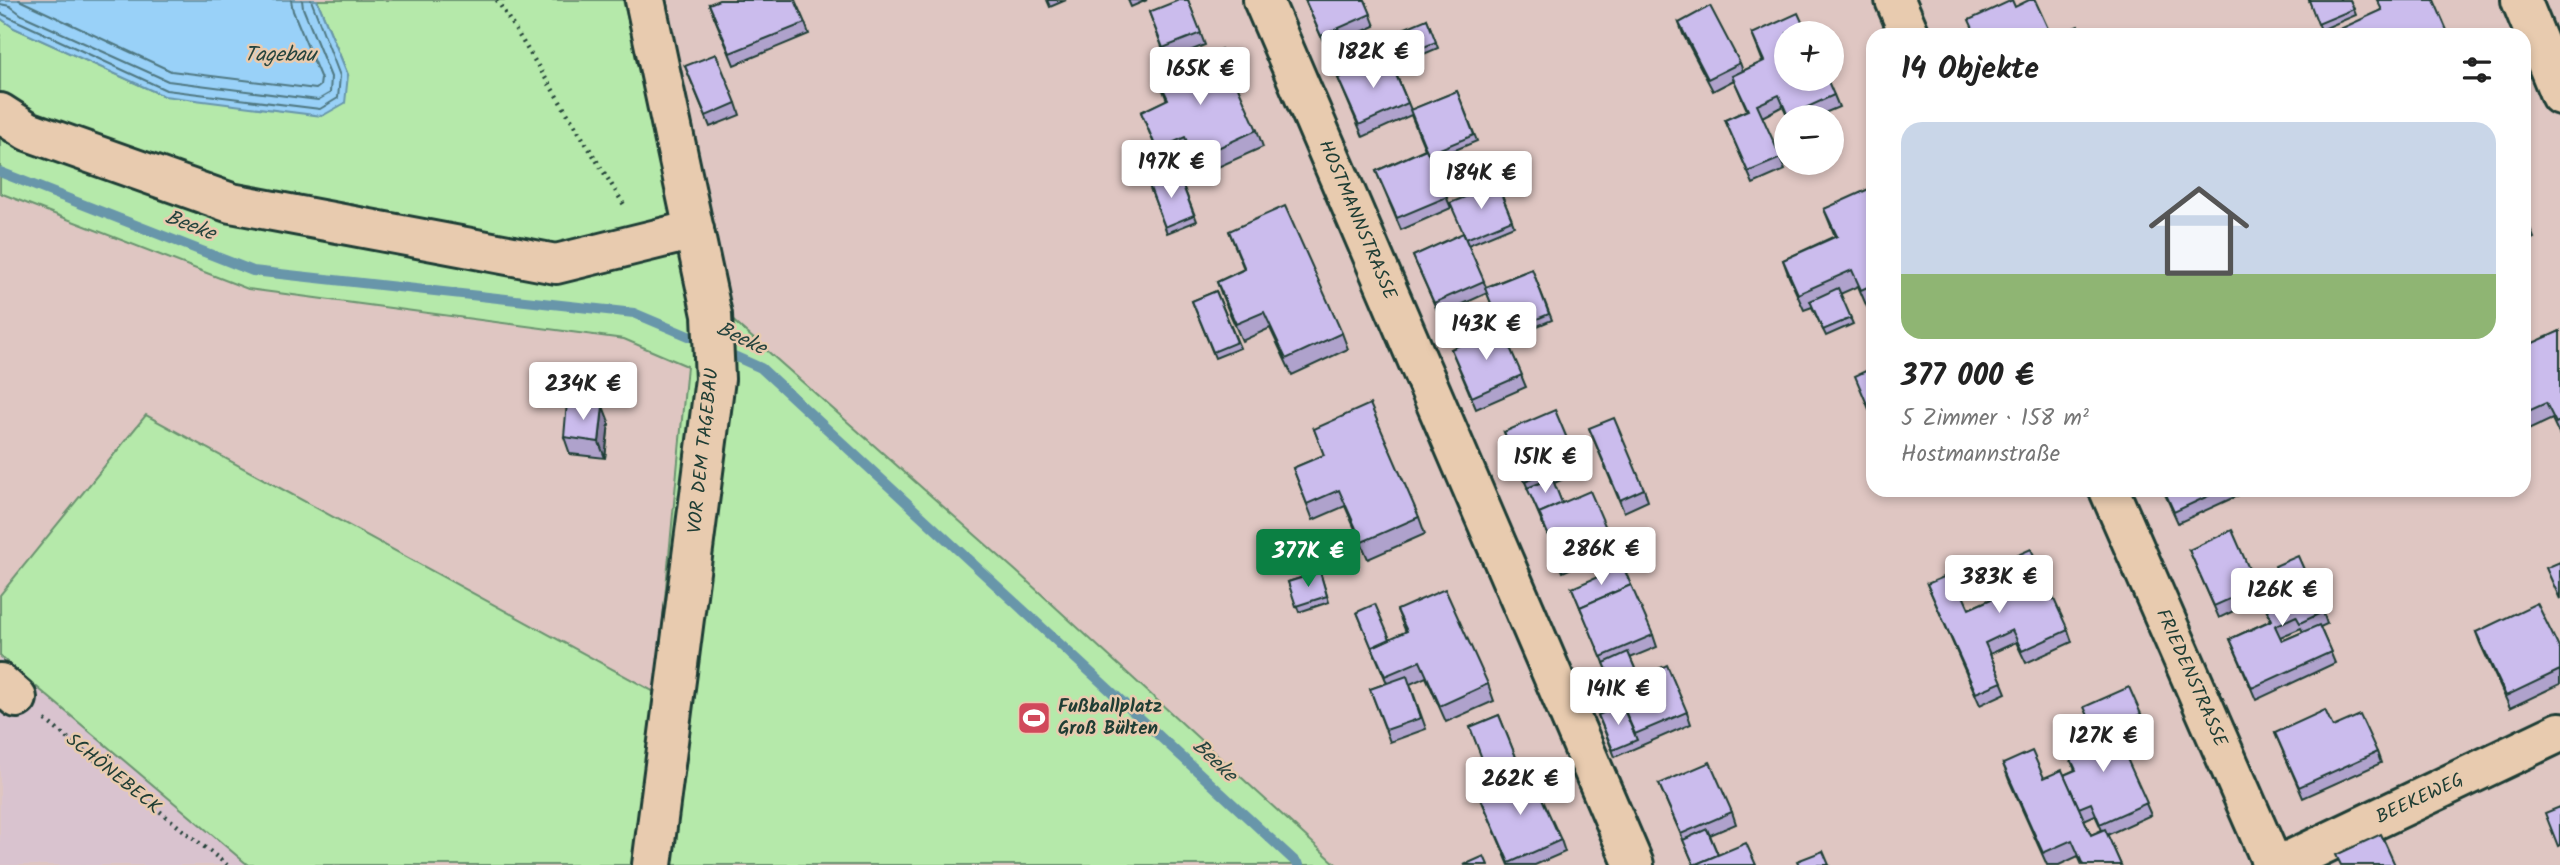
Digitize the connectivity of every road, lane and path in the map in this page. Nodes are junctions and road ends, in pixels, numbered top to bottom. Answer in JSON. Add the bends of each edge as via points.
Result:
{"nodes":[{"id":1,"x":497,"y":0,"type":"edge"},
{"id":2,"x":645,"y":0,"type":"edge"},
{"id":3,"x":1263,"y":0,"type":"edge"},
{"id":4,"x":1895,"y":0,"type":"edge"},
{"id":5,"x":2521,"y":0,"type":"edge"},
{"id":6,"x":1907,"y":28,"type":"edge"},
{"id":7,"x":2560,"y":95,"type":"edge"},
{"id":8,"x":0,"y":113,"type":"edge"},
{"id":9,"x":694,"y":230,"type":"junction"},
{"id":10,"x":647,"y":243,"type":"junction"},
{"id":11,"x":2112,"y":497,"type":"edge"},
{"id":12,"x":8,"y":690,"type":"edge"},
{"id":13,"x":2560,"y":732,"type":"edge"},
{"id":14,"x":227,"y":865,"type":"edge"},
{"id":15,"x":652,"y":865,"type":"edge"},
{"id":16,"x":1634,"y":865,"type":"edge"},
{"id":17,"x":2273,"y":865,"type":"edge"},
{"id":18,"x":2280,"y":865,"type":"edge"}],
"edges":[{"from":1,"to":10,"type":"path"},
{"from":2,"to":9,"type":"street","name":"VOR DEM TAGEBAU"},
{"from":3,"to":16,"type":"street","name":"HOSTMANNSTRASSE"},
{"from":4,"to":6,"type":"street"},
{"from":5,"to":7,"type":"street"},
{"from":8,"to":10,"type":"street","via":[[28,131],[231,203],[555,264]]},
{"from":9,"to":10,"type":"street"},
{"from":9,"to":15,"type":"street","name":"VOR DEM TAGEBAU","via":[[712,315],[715,379]]},
{"from":11,"to":17,"type":"street","name":"FRIEDENSTRASSE"},
{"from":12,"to":14,"type":"path","name":"SCHÖNEBECK"},
{"from":13,"to":18,"type":"street","name":"BEEKEWEG"}]}
